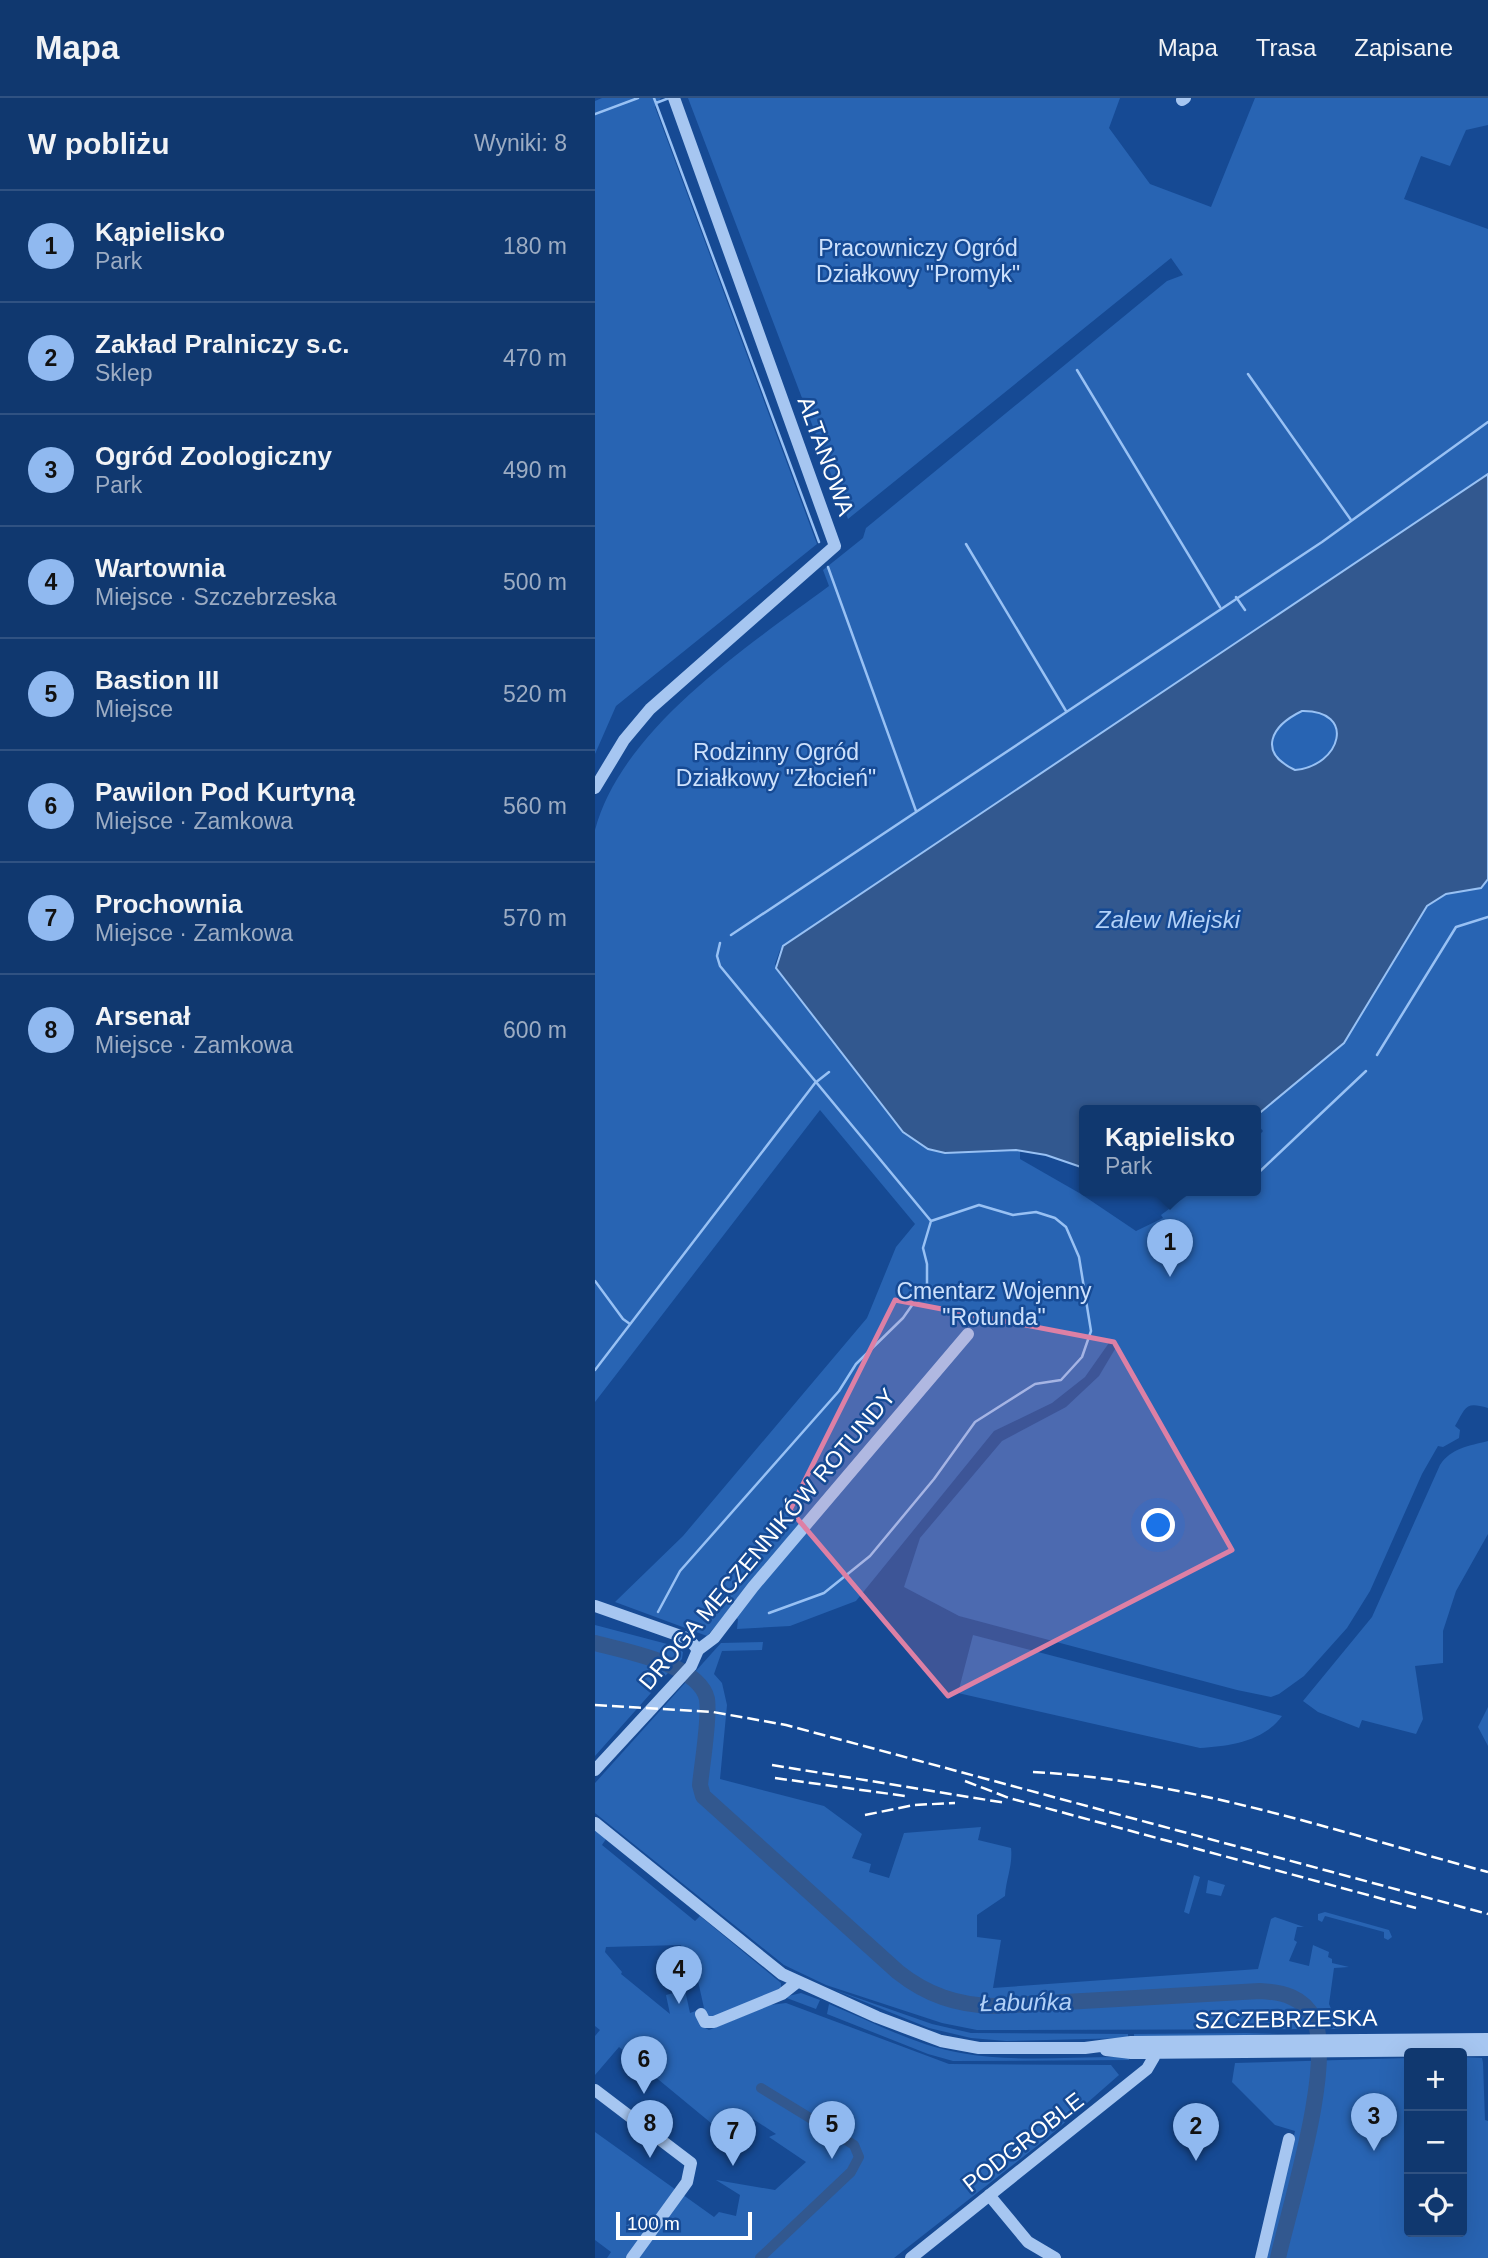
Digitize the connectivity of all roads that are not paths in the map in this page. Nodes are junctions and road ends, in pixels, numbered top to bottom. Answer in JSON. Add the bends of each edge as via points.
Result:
{"nodes":[{"id":1,"x":676,"y":102,"type":"edge"},
{"id":2,"x":595,"y":788,"type":"edge"},
{"id":3,"x":968,"y":1334,"type":"dead end"},
{"id":4,"x":595,"y":1606,"type":"edge"},
{"id":5,"x":698,"y":1650,"type":"junction"},
{"id":6,"x":595,"y":1770,"type":"edge"},
{"id":7,"x":595,"y":1823,"type":"edge"},
{"id":8,"x":796,"y":1983,"type":"junction"},
{"id":9,"x":701,"y":2014,"type":"dead end"},
{"id":10,"x":1488,"y":2039,"type":"edge"},
{"id":11,"x":1342,"y":2045,"type":"junction"},
{"id":12,"x":1154,"y":2047,"type":"junction"},
{"id":13,"x":1488,"y":2050,"type":"edge"},
{"id":14,"x":595,"y":2090,"type":"edge"},
{"id":15,"x":1289,"y":2139,"type":"dead end"},
{"id":16,"x":989,"y":2196,"type":"junction"},
{"id":17,"x":632,"y":2258,"type":"edge"},
{"id":18,"x":911,"y":2258,"type":"edge"},
{"id":19,"x":1055,"y":2258,"type":"edge"},
{"id":20,"x":1261,"y":2258,"type":"edge"}],
"edges":[{"from":1,"to":2,"type":"street","name":"ALTANOWA","via":[[835,543],[650,709],[624,740]]},
{"from":3,"to":5,"type":"street","name":"DROGA MĘCZENNIKÓW ROTUNDY","via":[[714,1638]]},
{"from":4,"to":5,"type":"street","via":[[689,1639]]},
{"from":5,"to":6,"type":"street","name":"DROGA MĘCZENNIKÓW ROTUNDY","via":[[691,1666]]},
{"from":7,"to":8,"type":"street"},
{"from":8,"to":9,"type":"street","via":[[782,1994],[714,2022],[705,2022]]},
{"from":8,"to":12,"type":"street","name":"SZCZEBRZESKA","via":[[950,2043],[996,2049]]},
{"from":10,"to":11,"type":"street","name":"SZCZEBRZESKA"},
{"from":11,"to":12,"type":"street","name":"SZCZEBRZESKA"},
{"from":11,"to":13,"type":"street","name":"SZCZEBRZESKA"},
{"from":12,"to":16,"type":"street","name":"PODGROBLE","via":[[1151,2064],[1138,2077]]},
{"from":14,"to":17,"type":"street","via":[[691,2163],[687,2182]]},
{"from":15,"to":20,"type":"street"},
{"from":16,"to":18,"type":"street","name":"PODGROBLE"},
{"from":16,"to":19,"type":"street","via":[[1028,2242]]}]}
